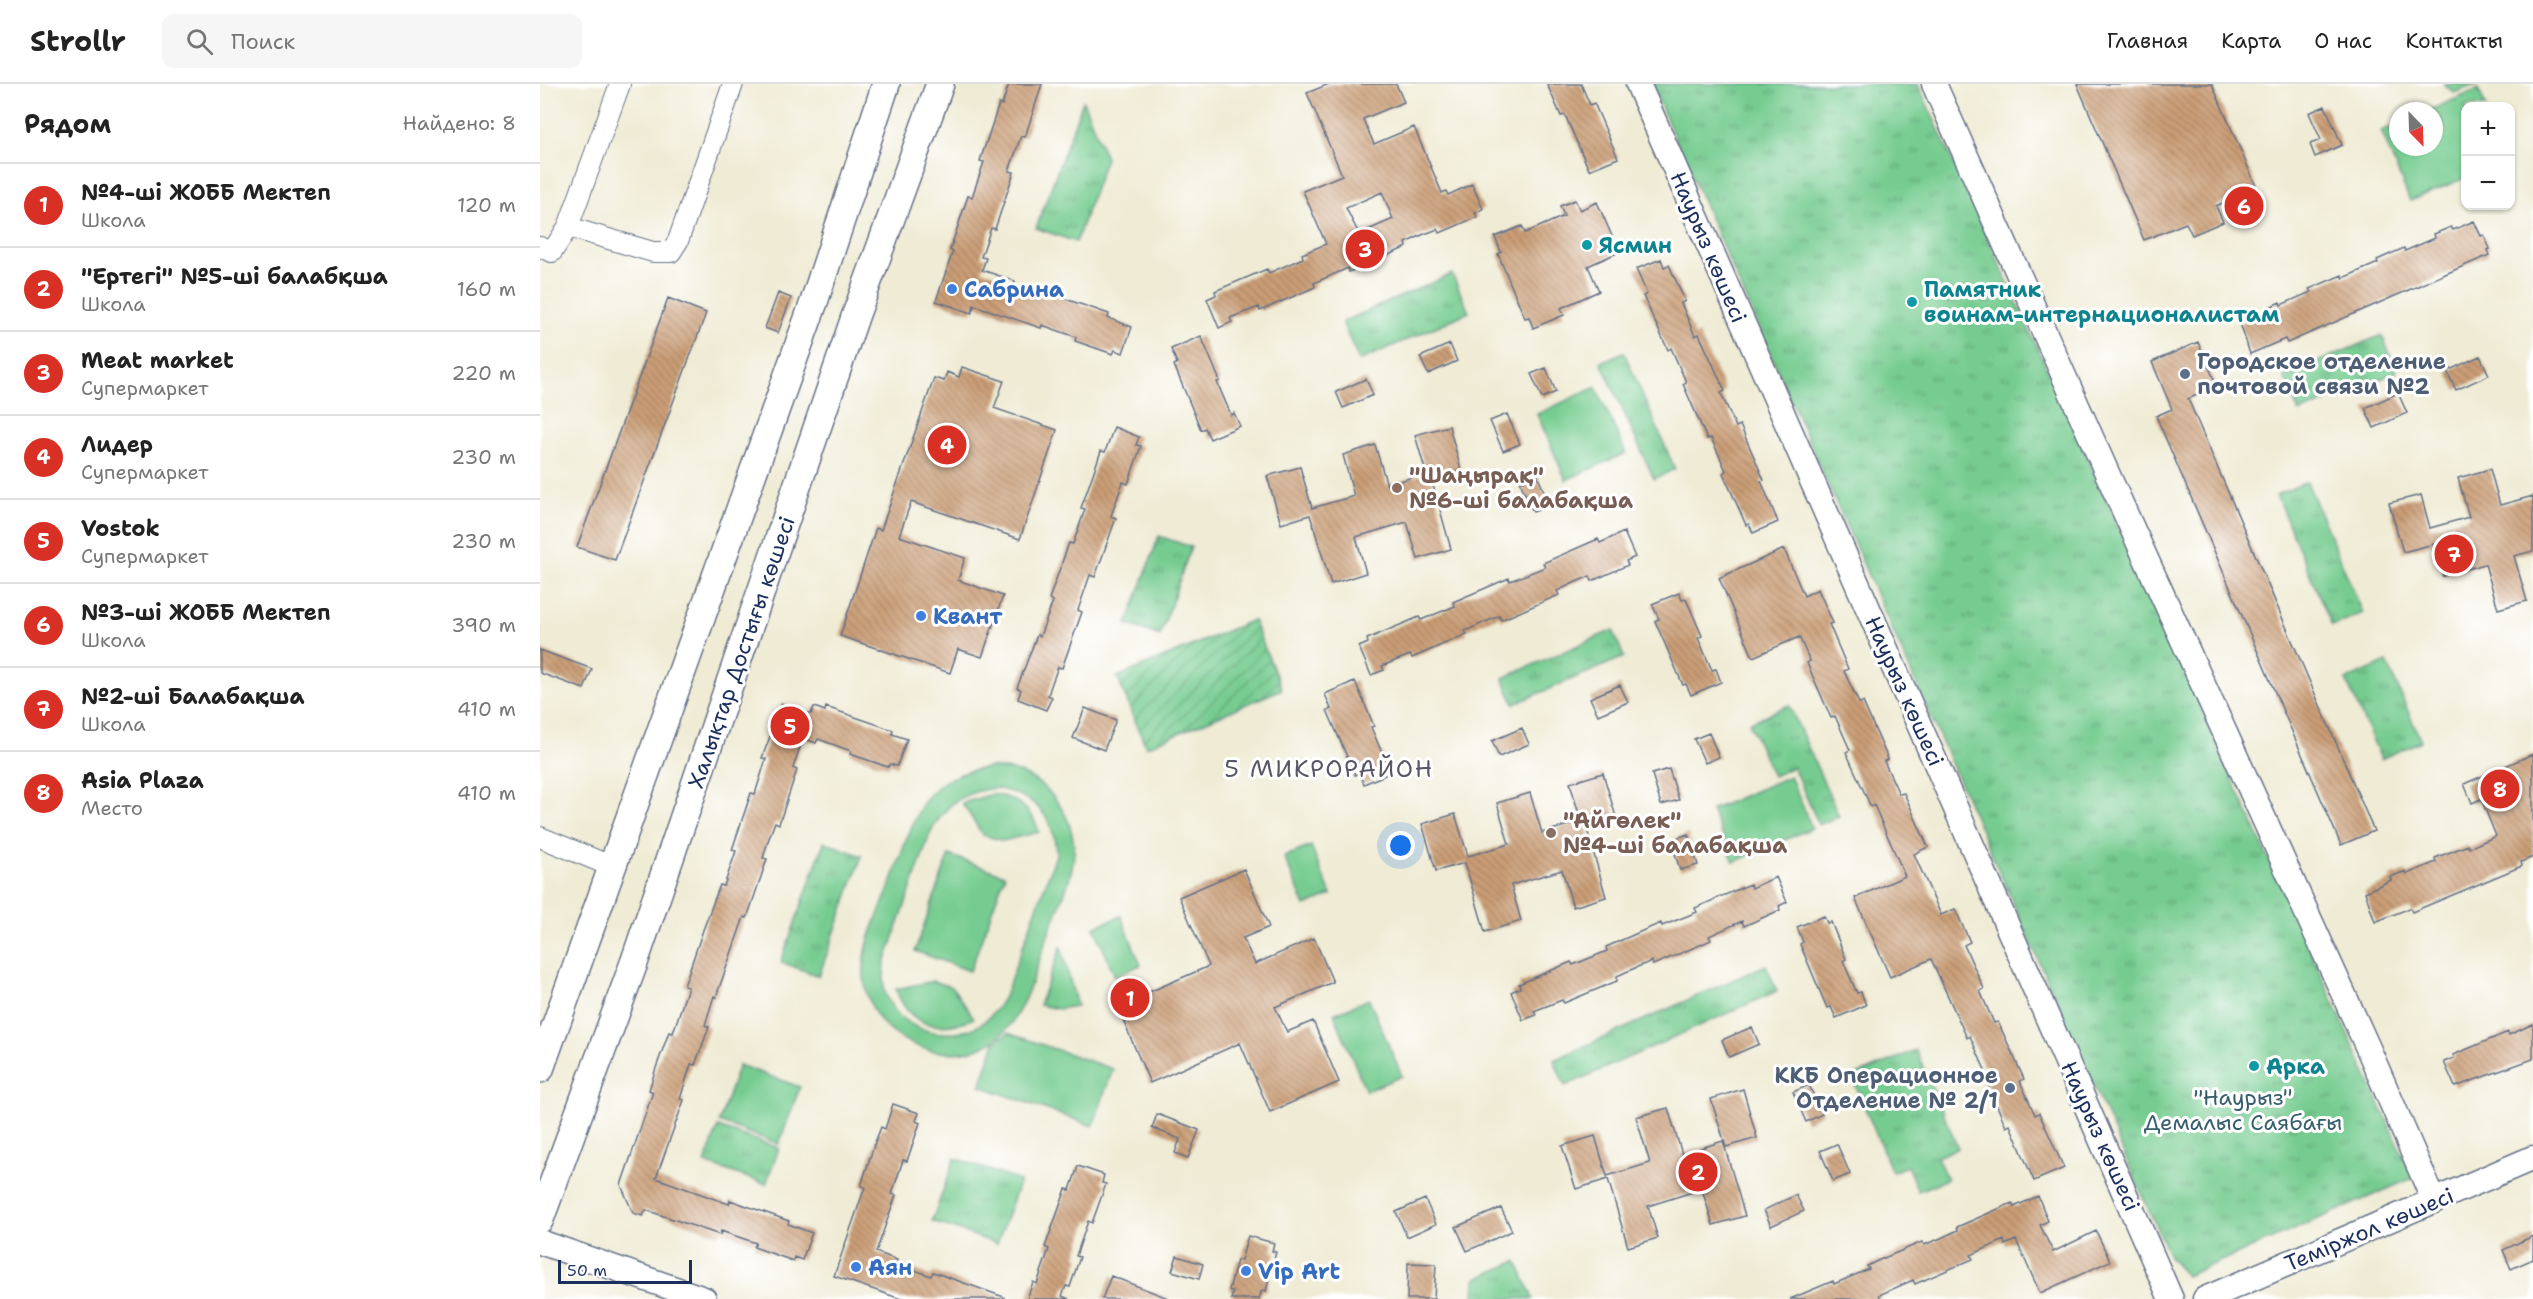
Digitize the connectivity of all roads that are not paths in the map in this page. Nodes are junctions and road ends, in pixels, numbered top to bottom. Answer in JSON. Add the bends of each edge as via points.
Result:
{"nodes":[{"id":1,"x":620,"y":84,"type":"edge"},
{"id":2,"x":733,"y":84,"type":"edge"},
{"id":3,"x":886,"y":84,"type":"edge"},
{"id":4,"x":940,"y":84,"type":"edge"},
{"id":5,"x":1638,"y":84,"type":"edge"},
{"id":6,"x":1935,"y":84,"type":"edge"},
{"id":7,"x":568,"y":227,"type":"junction"},
{"id":8,"x":540,"y":247,"type":"edge"},
{"id":9,"x":540,"y":837,"type":"edge"},
{"id":10,"x":613,"y":867,"type":"junction"},
{"id":11,"x":540,"y":1069,"type":"edge"},
{"id":12,"x":2533,"y":1158,"type":"edge"},
{"id":13,"x":2434,"y":1201,"type":"junction"},
{"id":14,"x":540,"y":1219,"type":"edge"},
{"id":15,"x":540,"y":1242,"type":"edge"},
{"id":16,"x":704,"y":1299,"type":"edge"},
{"id":17,"x":2171,"y":1299,"type":"edge"},
{"id":18,"x":2205,"y":1299,"type":"edge"}],
"edges":[{"from":1,"to":7,"type":"street"},
{"from":2,"to":7,"type":"street","via":[[671,252],[653,252]]},
{"from":3,"to":10,"type":"main road","name":"Халықтар Достығы көшесі","via":[[814,302]]},
{"from":4,"to":14,"type":"main road","name":"Халықтар Достығы көшесі","via":[[855,317],[634,963]]},
{"from":5,"to":17,"type":"street","name":"Наурыз көшесі"},
{"from":6,"to":13,"type":"street"},
{"from":7,"to":8,"type":"street","via":[[552,252]]},
{"from":9,"to":10,"type":"street"},
{"from":10,"to":11,"type":"main road","name":"Халықтар Достығы көшесі"},
{"from":12,"to":13,"type":"street","name":"Теміржол көшесі"},
{"from":13,"to":18,"type":"street","name":"Теміржол көшесі"},
{"from":15,"to":16,"type":"street"}]}
